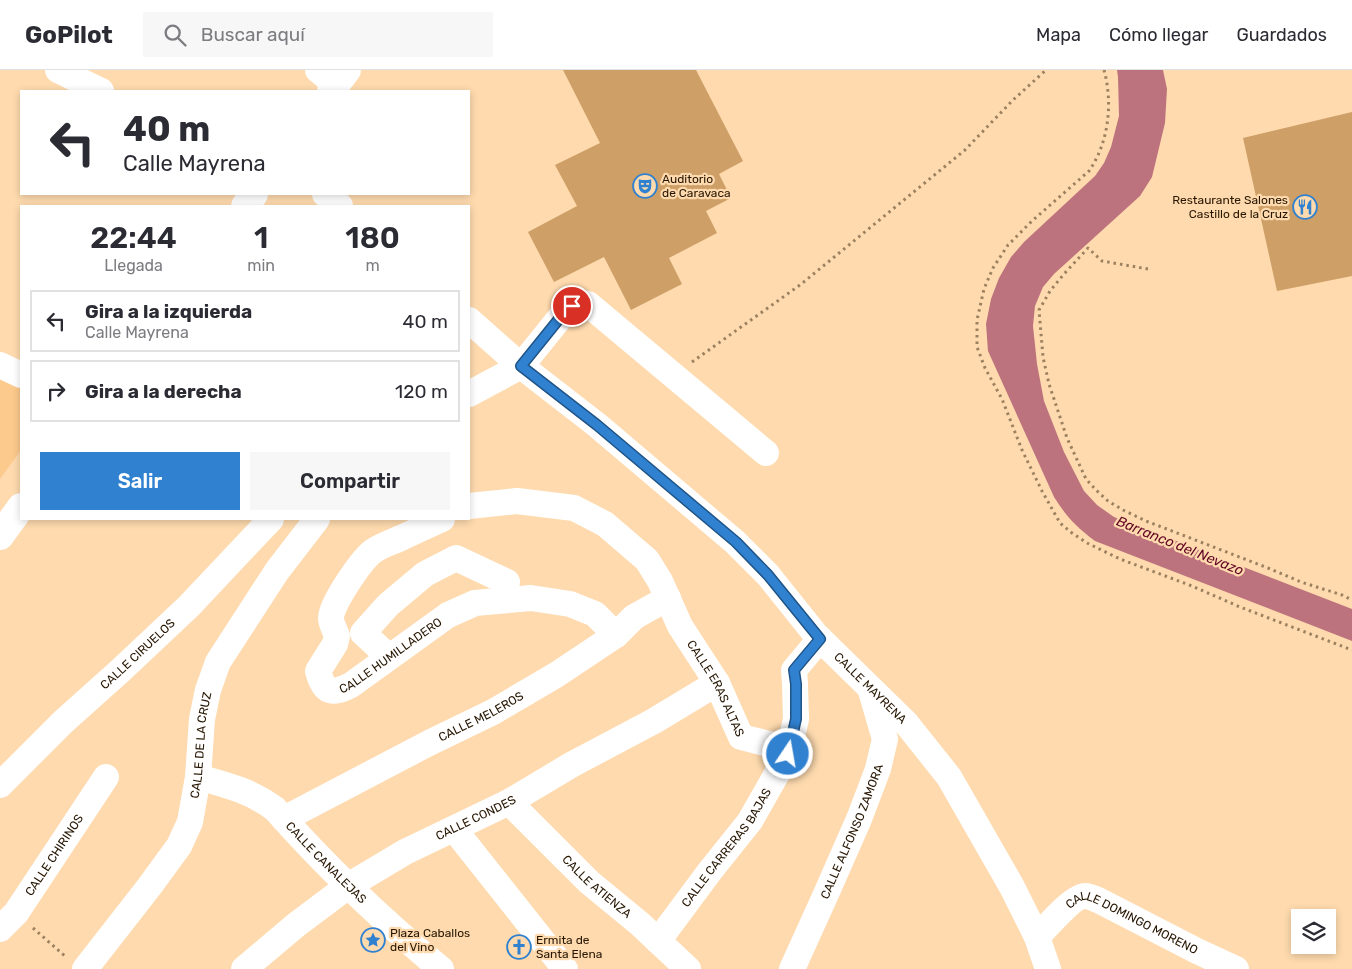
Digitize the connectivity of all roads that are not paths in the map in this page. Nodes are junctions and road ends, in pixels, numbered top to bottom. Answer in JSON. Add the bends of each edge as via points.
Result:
{"nodes":[{"id":1,"x":58,"y":70,"type":"edge"},
{"id":2,"x":99,"y":90,"type":"edge"},
{"id":3,"x":326,"y":195,"type":"edge"},
{"id":4,"x":339,"y":205,"type":"edge"},
{"id":5,"x":470,"y":321,"type":"edge"},
{"id":6,"x":0,"y":366,"type":"edge"},
{"id":7,"x":521,"y":366,"type":"junction"},
{"id":8,"x":20,"y":375,"type":"edge"},
{"id":9,"x":470,"y":393,"type":"edge"},
{"id":10,"x":766,"y":453,"type":"dead end"},
{"id":11,"x":470,"y":506,"type":"edge"},
{"id":12,"x":20,"y":508,"type":"edge"},
{"id":13,"x":270,"y":520,"type":"edge"},
{"id":14,"x":316,"y":520,"type":"edge"},
{"id":15,"x":440,"y":520,"type":"edge"},
{"id":16,"x":0,"y":536,"type":"edge"},
{"id":17,"x":507,"y":582,"type":"dead end"},
{"id":18,"x":668,"y":598,"type":"junction"},
{"id":19,"x":616,"y":635,"type":"junction"},
{"id":20,"x":820,"y":639,"type":"junction"},
{"id":21,"x":389,"y":657,"type":"junction"},
{"id":22,"x":717,"y":683,"type":"junction"},
{"id":23,"x":871,"y":689,"type":"junction"},
{"id":24,"x":789,"y":749,"type":"junction"},
{"id":25,"x":198,"y":777,"type":"junction"},
{"id":26,"x":106,"y":778,"type":"dead end"},
{"id":27,"x":0,"y":785,"type":"edge"},
{"id":28,"x":509,"y":802,"type":"junction"},
{"id":29,"x":284,"y":819,"type":"junction"},
{"id":30,"x":454,"y":829,"type":"junction"},
{"id":31,"x":348,"y":886,"type":"junction"},
{"id":32,"x":8,"y":921,"type":"edge"},
{"id":33,"x":1037,"y":937,"type":"junction"},
{"id":34,"x":658,"y":941,"type":"junction"},
{"id":35,"x":79,"y":966,"type":"edge"},
{"id":36,"x":244,"y":969,"type":"edge"},
{"id":37,"x":441,"y":969,"type":"edge"},
{"id":38,"x":565,"y":969,"type":"edge"},
{"id":39,"x":688,"y":969,"type":"edge"},
{"id":40,"x":792,"y":969,"type":"edge"},
{"id":41,"x":1048,"y":969,"type":"edge"},
{"id":42,"x":1236,"y":969,"type":"edge"}],
"edges":[{"from":1,"to":2,"type":"street"},
{"from":3,"to":4,"type":"street"},
{"from":5,"to":7,"type":"street","name":"CALLE MAYRENA"},
{"from":6,"to":8,"type":"street"},
{"from":7,"to":9,"type":"street"},
{"from":7,"to":10,"type":"street","via":[[563,314],[578,303],[588,304]]},
{"from":7,"to":20,"type":"street","name":"CALLE MAYRENA","via":[[736,542],[768,575]]},
{"from":11,"to":18,"type":"street","via":[[517,501],[574,508],[605,524],[647,560]]},
{"from":12,"to":16,"type":"main road"},
{"from":13,"to":27,"type":"street","name":"CALLE CIRUELOS","via":[[189,606]]},
{"from":14,"to":25,"type":"street","name":"CALLE DE LA CRUZ","via":[[277,571],[218,662],[202,720]]},
{"from":15,"to":21,"type":"street","name":"CALLE HUMILLADERO","via":[[379,548],[360,566],[334,604],[331,616],[337,636],[318,671],[324,687],[338,691]]},
{"from":17,"to":21,"type":"street","via":[[456,558],[426,574],[388,605],[363,633]]},
{"from":18,"to":19,"type":"street","name":"CALLE MELEROS","via":[[634,617]]},
{"from":18,"to":22,"type":"street","name":"CALLE ERAS ALTAS","via":[[680,626]]},
{"from":19,"to":21,"type":"street","name":"CALLE HUMILLADERO","via":[[595,614],[570,604],[531,598],[475,603],[448,615]]},
{"from":19,"to":29,"type":"street","name":"CALLE MELEROS","via":[[493,712]]},
{"from":20,"to":23,"type":"street","name":"CALLE MAYRENA"},
{"from":20,"to":24,"type":"street","name":"CALLE CARRERAS BAJAS","via":[[794,670],[796,719]]},
{"from":22,"to":24,"type":"street","name":"CALLE ERAS ALTAS","via":[[741,737]]},
{"from":22,"to":28,"type":"street","name":"CALLE CONDES"},
{"from":23,"to":33,"type":"street","name":"CALLE MAYRENA","via":[[906,723],[950,777]]},
{"from":23,"to":40,"type":"street","name":"CALLE ALFONSO ZAMORA","via":[[885,739],[878,769]]},
{"from":24,"to":34,"type":"street","name":"CALLE CARRERAS BAJAS","via":[[750,820]]},
{"from":25,"to":29,"type":"street","name":"CALLE CANALEJAS","via":[[261,799]]},
{"from":25,"to":35,"type":"street","name":"CALLE DE LA CRUZ","via":[[190,822],[179,846],[149,887]]},
{"from":26,"to":32,"type":"street","name":"CALLE CHIRINOS"},
{"from":28,"to":30,"type":"street","name":"CALLE CONDES"},
{"from":28,"to":34,"type":"street","name":"CALLE ATIENZA","via":[[589,882]]},
{"from":29,"to":31,"type":"street","name":"CALLE CANALEJAS"},
{"from":30,"to":31,"type":"street","name":"CALLE CONDES","via":[[405,852]]},
{"from":30,"to":38,"type":"street"},
{"from":31,"to":36,"type":"street","name":"CALLE CONDES"},
{"from":31,"to":37,"type":"street","name":"CALLE CANALEJAS"},
{"from":33,"to":41,"type":"street","name":"CALLE MAYRENA"},
{"from":33,"to":42,"type":"street","name":"CALLE DOMINGO MORENO","via":[[1072,902],[1086,896]]},
{"from":34,"to":39,"type":"street","name":"CALLE ATIENZA"}]}
